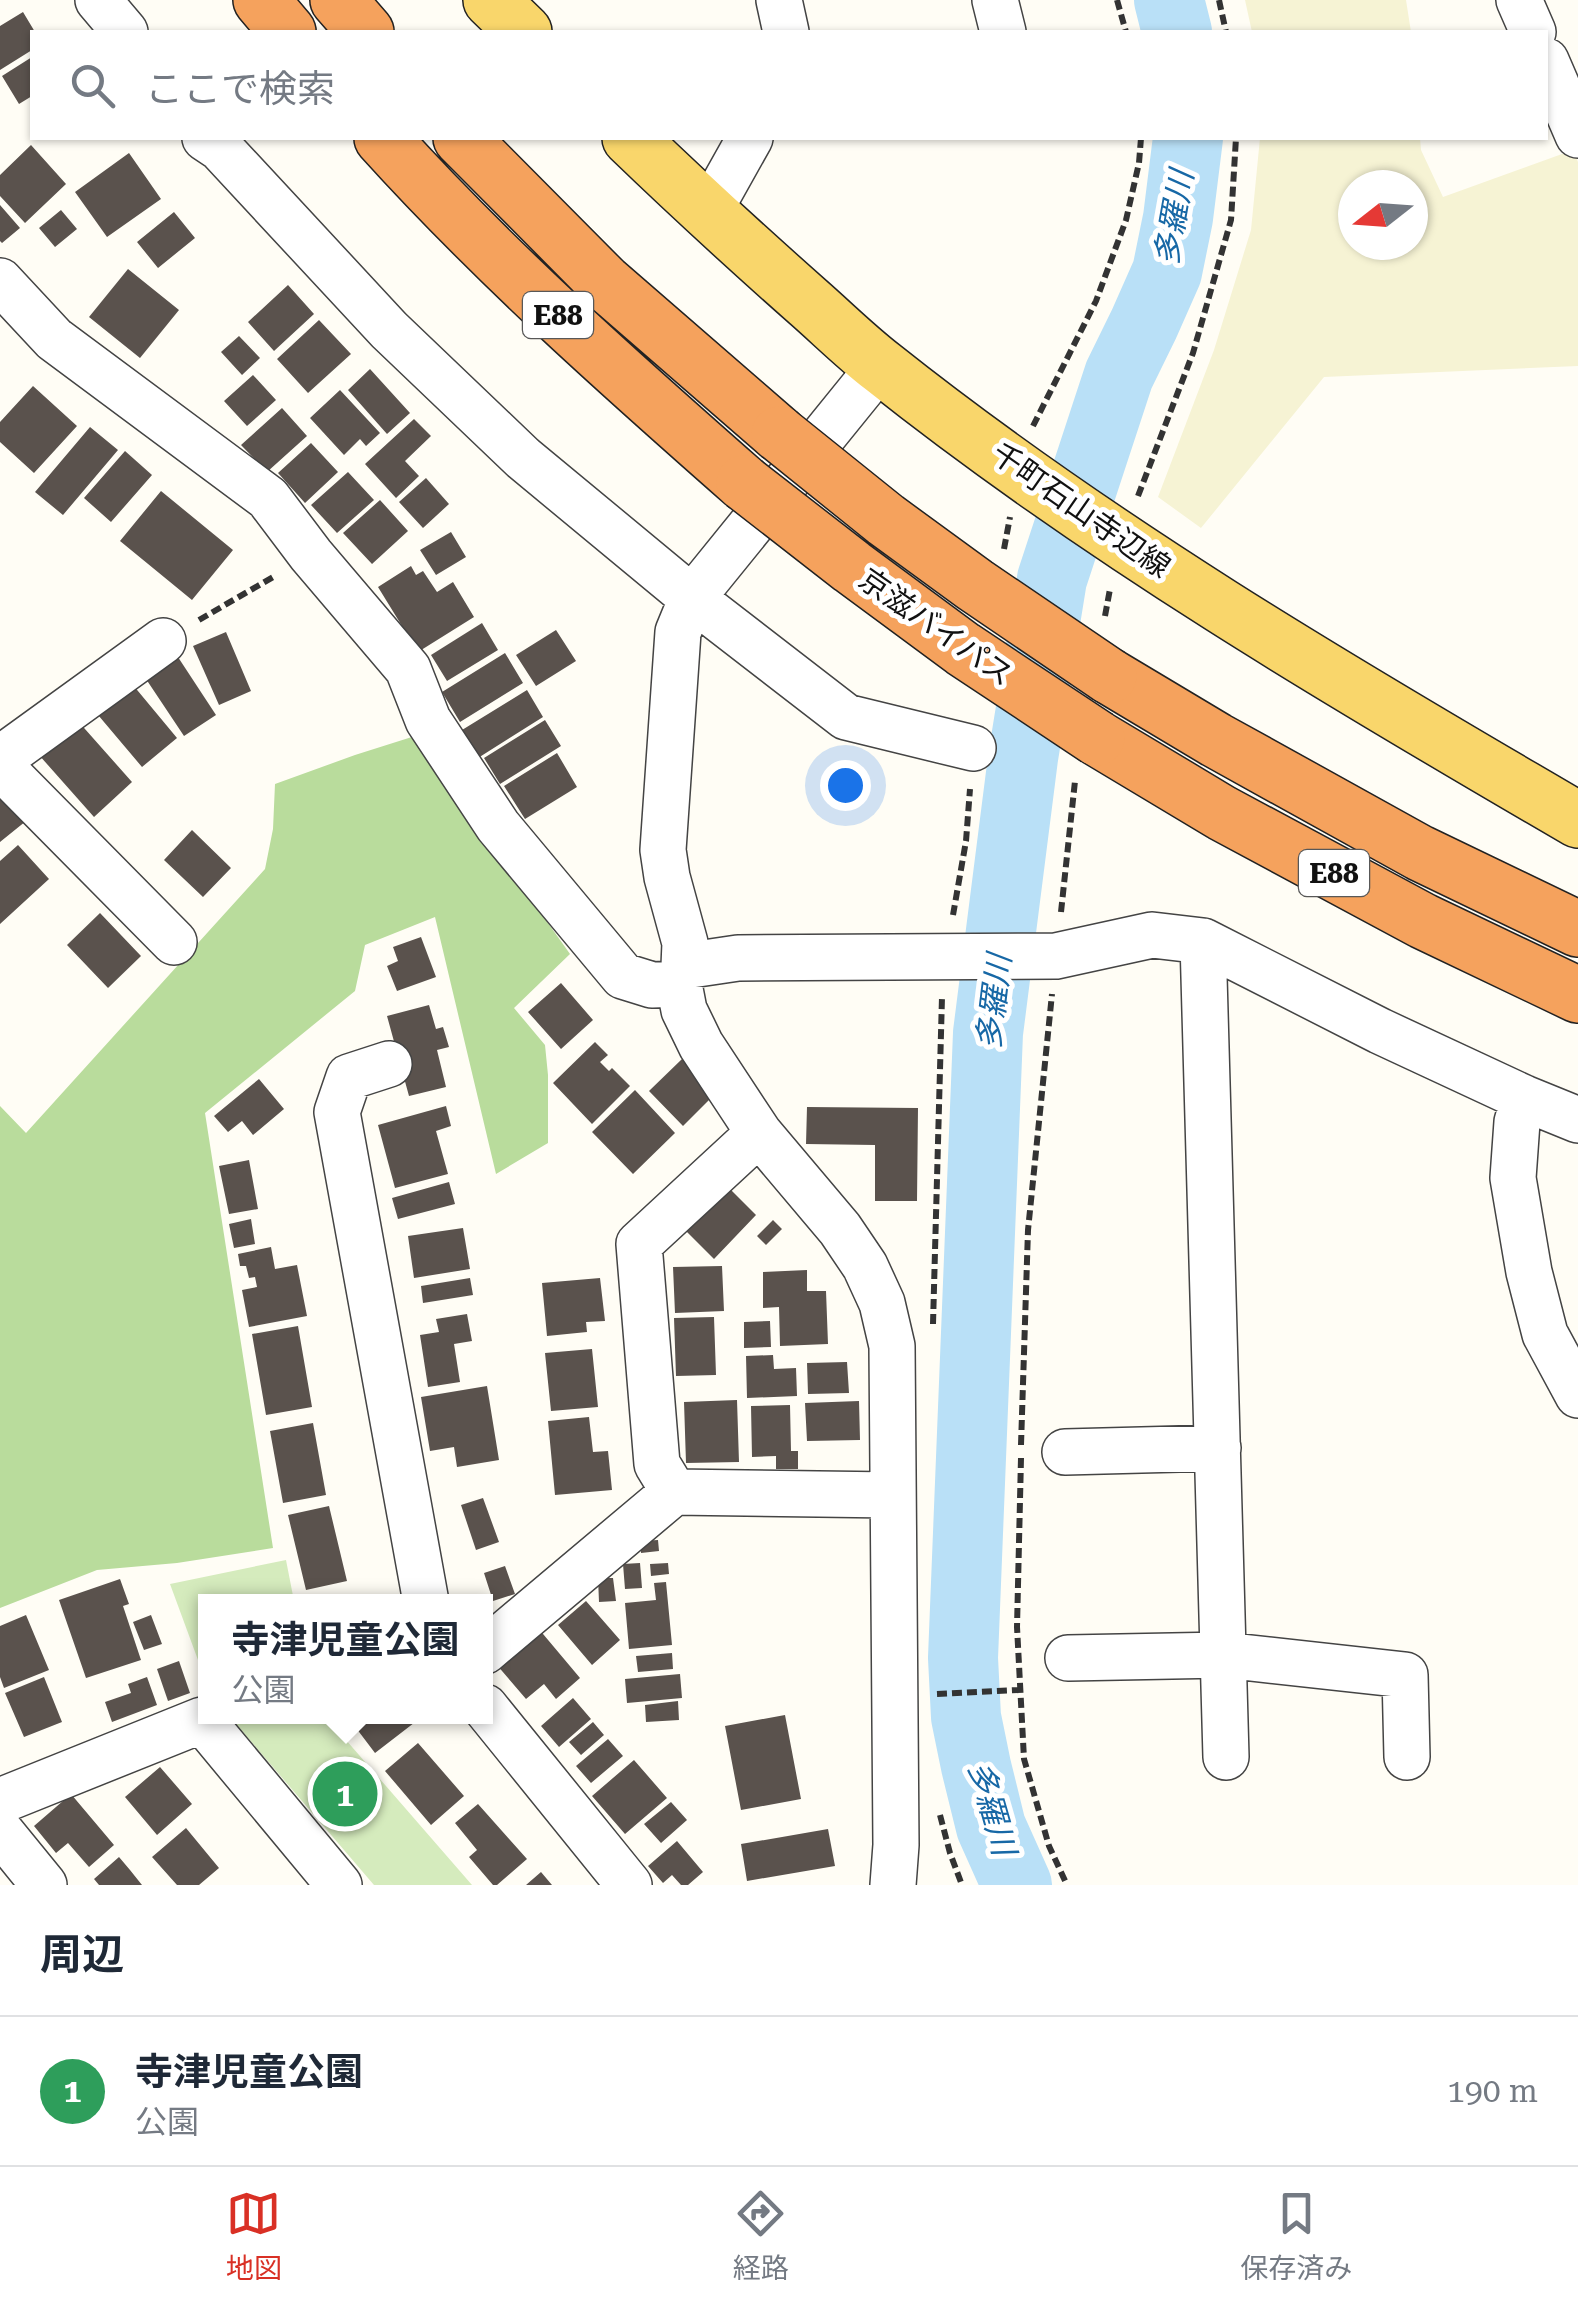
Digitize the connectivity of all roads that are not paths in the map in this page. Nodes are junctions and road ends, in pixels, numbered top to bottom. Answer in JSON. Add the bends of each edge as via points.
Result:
{"nodes":[{"id":1,"x":98,"y":0,"type":"edge"},
{"id":2,"x":262,"y":0,"type":"edge"},
{"id":3,"x":338,"y":0,"type":"edge"},
{"id":4,"x":490,"y":0,"type":"edge"},
{"id":5,"x":780,"y":0,"type":"edge"},
{"id":6,"x":994,"y":0,"type":"edge"},
{"id":7,"x":1518,"y":0,"type":"edge"},
{"id":8,"x":123,"y":30,"type":"edge"},
{"id":9,"x":286,"y":30,"type":"edge"},
{"id":10,"x":364,"y":30,"type":"edge"},
{"id":11,"x":522,"y":30,"type":"edge"},
{"id":12,"x":786,"y":30,"type":"edge"},
{"id":13,"x":1002,"y":30,"type":"edge"},
{"id":14,"x":1532,"y":30,"type":"edge"},
{"id":15,"x":1548,"y":67,"type":"edge"},
{"id":16,"x":1578,"y":136,"type":"edge"},
{"id":17,"x":208,"y":140,"type":"edge"},
{"id":18,"x":384,"y":140,"type":"edge"},
{"id":19,"x":463,"y":140,"type":"edge"},
{"id":20,"x":632,"y":140,"type":"edge"},
{"id":21,"x":749,"y":140,"type":"edge"},
{"id":22,"x":708,"y":214,"type":"junction"},
{"id":23,"x":0,"y":281,"type":"edge"},
{"id":24,"x":880,"y":366,"type":"junction"},
{"id":25,"x":692,"y":598,"type":"junction"},
{"id":26,"x":180,"y":631,"type":"road end"},
{"id":27,"x":1424,"y":728,"type":"junction"},
{"id":28,"x":973,"y":748,"type":"road end"},
{"id":29,"x":0,"y":762,"type":"edge"},
{"id":30,"x":1578,"y":784,"type":"edge"},
{"id":31,"x":1578,"y":820,"type":"edge"},
{"id":32,"x":1578,"y":929,"type":"edge"},
{"id":33,"x":1204,"y":941,"type":"junction"},
{"id":34,"x":174,"y":942,"type":"dead end"},
{"id":35,"x":682,"y":975,"type":"junction"},
{"id":36,"x":1578,"y":995,"type":"edge"},
{"id":37,"x":390,"y":1064,"type":"dead end"},
{"id":38,"x":1524,"y":1098,"type":"junction"},
{"id":39,"x":1578,"y":1120,"type":"edge"},
{"id":40,"x":760,"y":1132,"type":"junction"},
{"id":41,"x":1578,"y":1395,"type":"edge"},
{"id":42,"x":1218,"y":1448,"type":"junction"},
{"id":43,"x":1065,"y":1452,"type":"dead end"},
{"id":44,"x":674,"y":1492,"type":"junction"},
{"id":45,"x":893,"y":1495,"type":"junction"},
{"id":46,"x":425,"y":1594,"type":"edge"},
{"id":47,"x":493,"y":1643,"type":"edge"},
{"id":48,"x":1224,"y":1655,"type":"junction"},
{"id":49,"x":1068,"y":1658,"type":"dead end"},
{"id":50,"x":493,"y":1717,"type":"edge"},
{"id":51,"x":198,"y":1722,"type":"edge"},
{"id":52,"x":205,"y":1724,"type":"edge"},
{"id":53,"x":1226,"y":1757,"type":"dead end"},
{"id":54,"x":1407,"y":1757,"type":"dead end"},
{"id":55,"x":0,"y":1801,"type":"edge"},
{"id":56,"x":0,"y":1831,"type":"edge"},
{"id":57,"x":44,"y":1885,"type":"edge"},
{"id":58,"x":339,"y":1885,"type":"edge"},
{"id":59,"x":628,"y":1885,"type":"edge"},
{"id":60,"x":893,"y":1885,"type":"edge"}],
"edges":[{"from":1,"to":8,"type":"street"},
{"from":2,"to":9,"type":"highway"},
{"from":3,"to":10,"type":"highway"},
{"from":4,"to":11,"type":"main road"},
{"from":5,"to":12,"type":"street"},
{"from":6,"to":13,"type":"street"},
{"from":7,"to":14,"type":"street"},
{"from":15,"to":16,"type":"street"},
{"from":17,"to":25,"type":"street","via":[[523,458]]},
{"from":18,"to":36,"type":"highway","name":"京滋バイパス","number":"E88","bridge":true,"via":[[602,358],[744,483],[964,649],[1086,759],[1222,813]]},
{"from":19,"to":32,"type":"highway","name":"京滋バイパス","number":"E88","bridge":true,"via":[[604,282],[779,434],[960,574],[1107,652],[1216,740],[1420,853]]},
{"from":20,"to":22,"type":"main road","name":"千町石山寺辺線"},
{"from":21,"to":22,"type":"street"},
{"from":22,"to":24,"type":"main road","name":"千町石山寺辺線"},
{"from":23,"to":35,"type":"street","via":[[54,339],[268,498],[408,669],[428,720],[498,826],[624,976],[652,985]]},
{"from":24,"to":25,"type":"street"},
{"from":24,"to":27,"type":"main road","name":"千町石山寺辺線","via":[[1118,539]]},
{"from":25,"to":28,"type":"street","via":[[846,717]]},
{"from":25,"to":35,"type":"street","via":[[678,632],[664,850],[685,943]]},
{"from":26,"to":29,"type":"street"},
{"from":27,"to":30,"type":"main road"},
{"from":27,"to":31,"type":"main road","name":"千町石山寺辺線"},
{"from":29,"to":34,"type":"street"},
{"from":33,"to":35,"type":"street","via":[[1152,936],[1048,956],[738,958]]},
{"from":33,"to":38,"type":"street"},
{"from":33,"to":42,"type":"street"},
{"from":35,"to":40,"type":"street","via":[[684,1010]]},
{"from":37,"to":46,"type":"street","via":[[348,1077],[336,1112]]},
{"from":38,"to":39,"type":"street"},
{"from":38,"to":41,"type":"street","via":[[1514,1178],[1529,1272],[1546,1334]]},
{"from":40,"to":44,"type":"street","via":[[639,1244],[657,1464]]},
{"from":40,"to":45,"type":"street","via":[[840,1229],[882,1303],[892,1346]]},
{"from":42,"to":43,"type":"street"},
{"from":42,"to":48,"type":"street"},
{"from":44,"to":45,"type":"street"},
{"from":44,"to":47,"type":"street"},
{"from":45,"to":60,"type":"street"},
{"from":48,"to":49,"type":"street"},
{"from":48,"to":53,"type":"street"},
{"from":48,"to":54,"type":"street","via":[[1405,1675]]},
{"from":50,"to":59,"type":"street"},
{"from":51,"to":55,"type":"street"},
{"from":52,"to":58,"type":"street"},
{"from":56,"to":57,"type":"street"}]}
